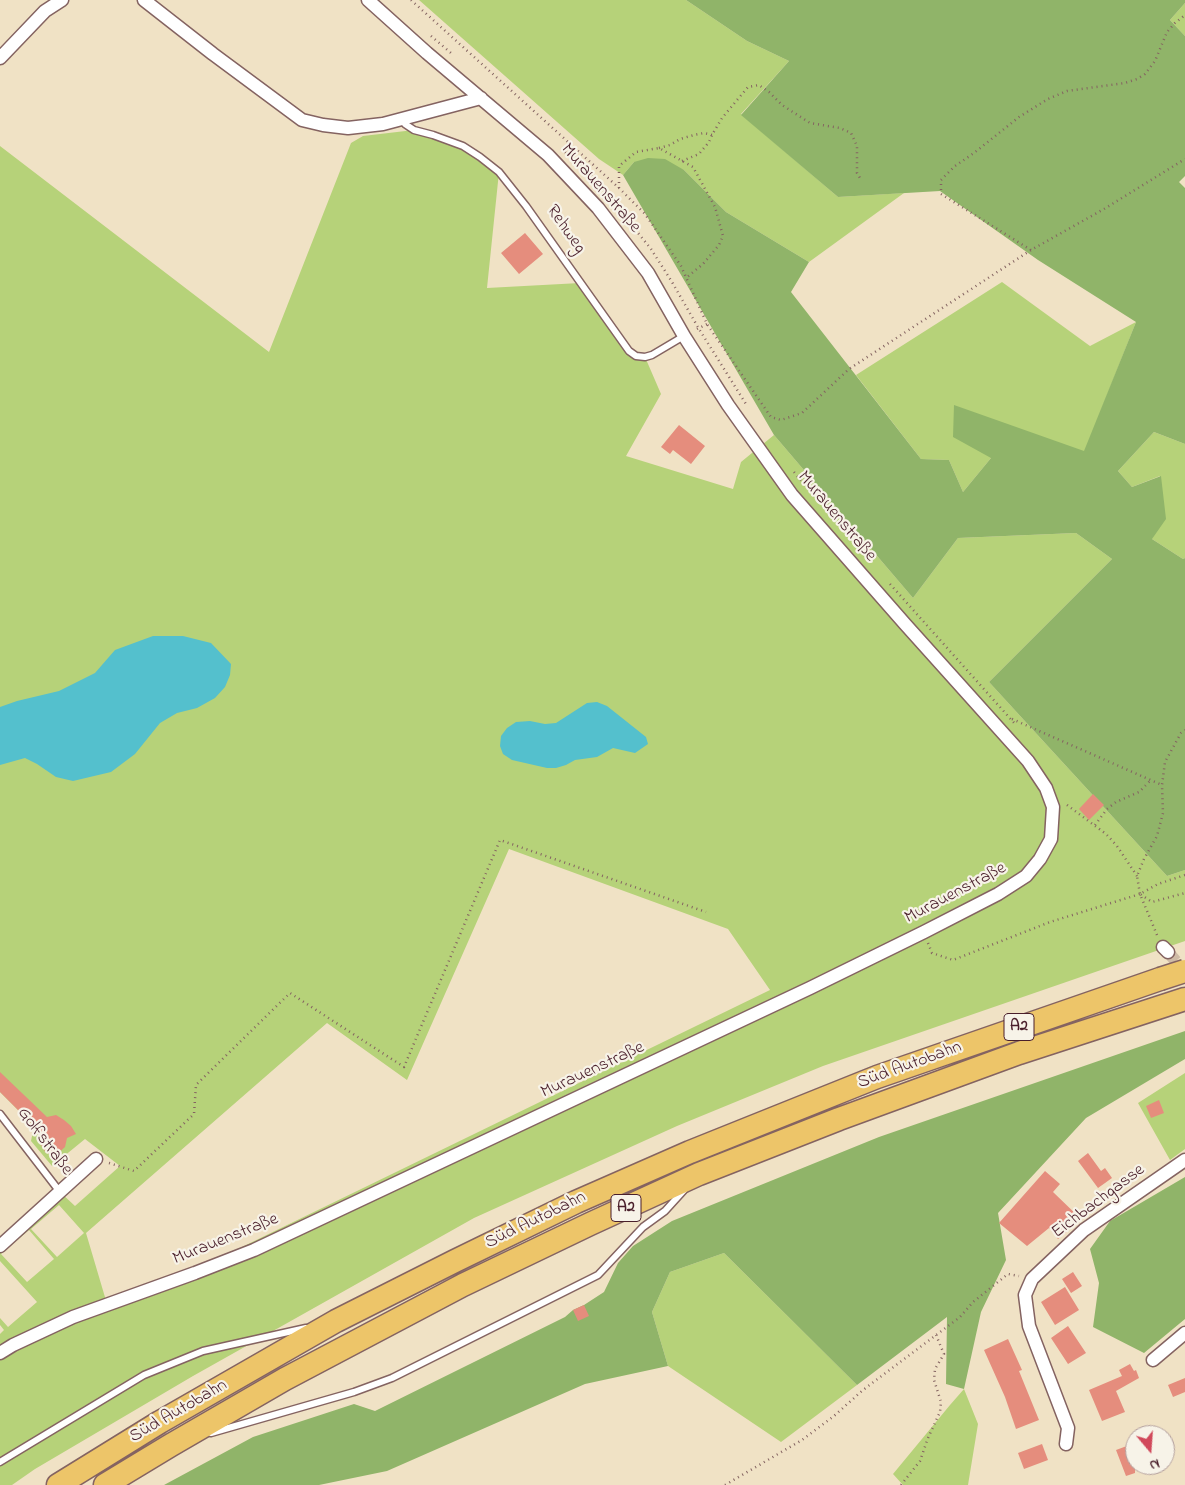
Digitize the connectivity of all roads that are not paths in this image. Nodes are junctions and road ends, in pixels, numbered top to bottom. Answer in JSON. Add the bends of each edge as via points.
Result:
{"nodes":[{"id":1,"x":62,"y":0,"type":"edge"},
{"id":2,"x":144,"y":0,"type":"edge"},
{"id":3,"x":368,"y":0,"type":"edge"},
{"id":4,"x":0,"y":58,"type":"edge"},
{"id":5,"x":481,"y":98,"type":"junction"},
{"id":6,"x":402,"y":119,"type":"junction"},
{"id":7,"x":684,"y":336,"type":"junction"},
{"id":8,"x":1185,"y":970,"type":"edge"},
{"id":9,"x":1182,"y":1000,"type":"edge"},
{"id":10,"x":0,"y":1114,"type":"edge"},
{"id":11,"x":96,"y":1159,"type":"road end"},
{"id":12,"x":1185,"y":1160,"type":"edge"},
{"id":13,"x":699,"y":1174,"type":"junction"},
{"id":14,"x":60,"y":1192,"type":"junction"},
{"id":15,"x":0,"y":1246,"type":"edge"},
{"id":16,"x":336,"y":1321,"type":"junction"},
{"id":17,"x":1185,"y":1333,"type":"edge"},
{"id":18,"x":0,"y":1353,"type":"edge"},
{"id":19,"x":1154,"y":1360,"type":"dead end"},
{"id":20,"x":208,"y":1434,"type":"dead end"},
{"id":21,"x":199,"y":1436,"type":"dead end"},
{"id":22,"x":1066,"y":1444,"type":"dead end"},
{"id":23,"x":171,"y":1445,"type":"junction"},
{"id":24,"x":0,"y":1462,"type":"edge"},
{"id":25,"x":58,"y":1485,"type":"edge"},
{"id":26,"x":105,"y":1485,"type":"edge"}],
"edges":[{"from":1,"to":4,"type":"street","via":[[45,11]]},
{"from":2,"to":6,"type":"street","via":[[302,120],[348,128]]},
{"from":3,"to":5,"type":"street","name":"Murauenstraße"},
{"from":5,"to":6,"type":"street"},
{"from":5,"to":7,"type":"street","name":"Murauenstraße","via":[[548,155],[598,208],[648,273]]},
{"from":6,"to":7,"type":"lane","name":"Rehweg","via":[[414,130],[463,146],[499,172],[629,351],[645,357]]},
{"from":7,"to":18,"type":"street","name":"Murauenstraße","via":[[792,495],[1028,761],[1046,788],[1053,807],[1051,839],[1040,859],[1026,876],[998,894],[801,992],[254,1250],[73,1317]]},
{"from":8,"to":16,"type":"highway","name":"Süd Autobahn","number":"A2","bridge":true,"via":[[877,1077],[690,1152],[567,1206]]},
{"from":9,"to":13,"type":"highway","name":"Süd Autobahn","number":"A2","via":[[1001,1060]]},
{"from":10,"to":14,"type":"lane","name":"Golfstraße"},
{"from":11,"to":14,"type":"street","name":"Golfstraße"},
{"from":12,"to":22,"type":"street","name":"Eichbachgasse","via":[[1084,1230],[1032,1279],[1025,1295],[1029,1326],[1068,1428]]},
{"from":13,"to":20,"type":"lane","via":[[598,1275],[392,1378]]},
{"from":13,"to":23,"type":"highway","name":"Süd Autobahn","number":"A2","via":[[463,1285],[286,1379]]},
{"from":14,"to":15,"type":"street","name":"Golfstraße"},
{"from":16,"to":24,"type":"lane","via":[[204,1351],[144,1375]]},
{"from":16,"to":25,"type":"highway","name":"Süd Autobahn","number":"A2"},
{"from":17,"to":19,"type":"street"},
{"from":21,"to":23,"type":"lane"},
{"from":23,"to":26,"type":"highway","name":"Süd Autobahn","number":"A2"}]}
